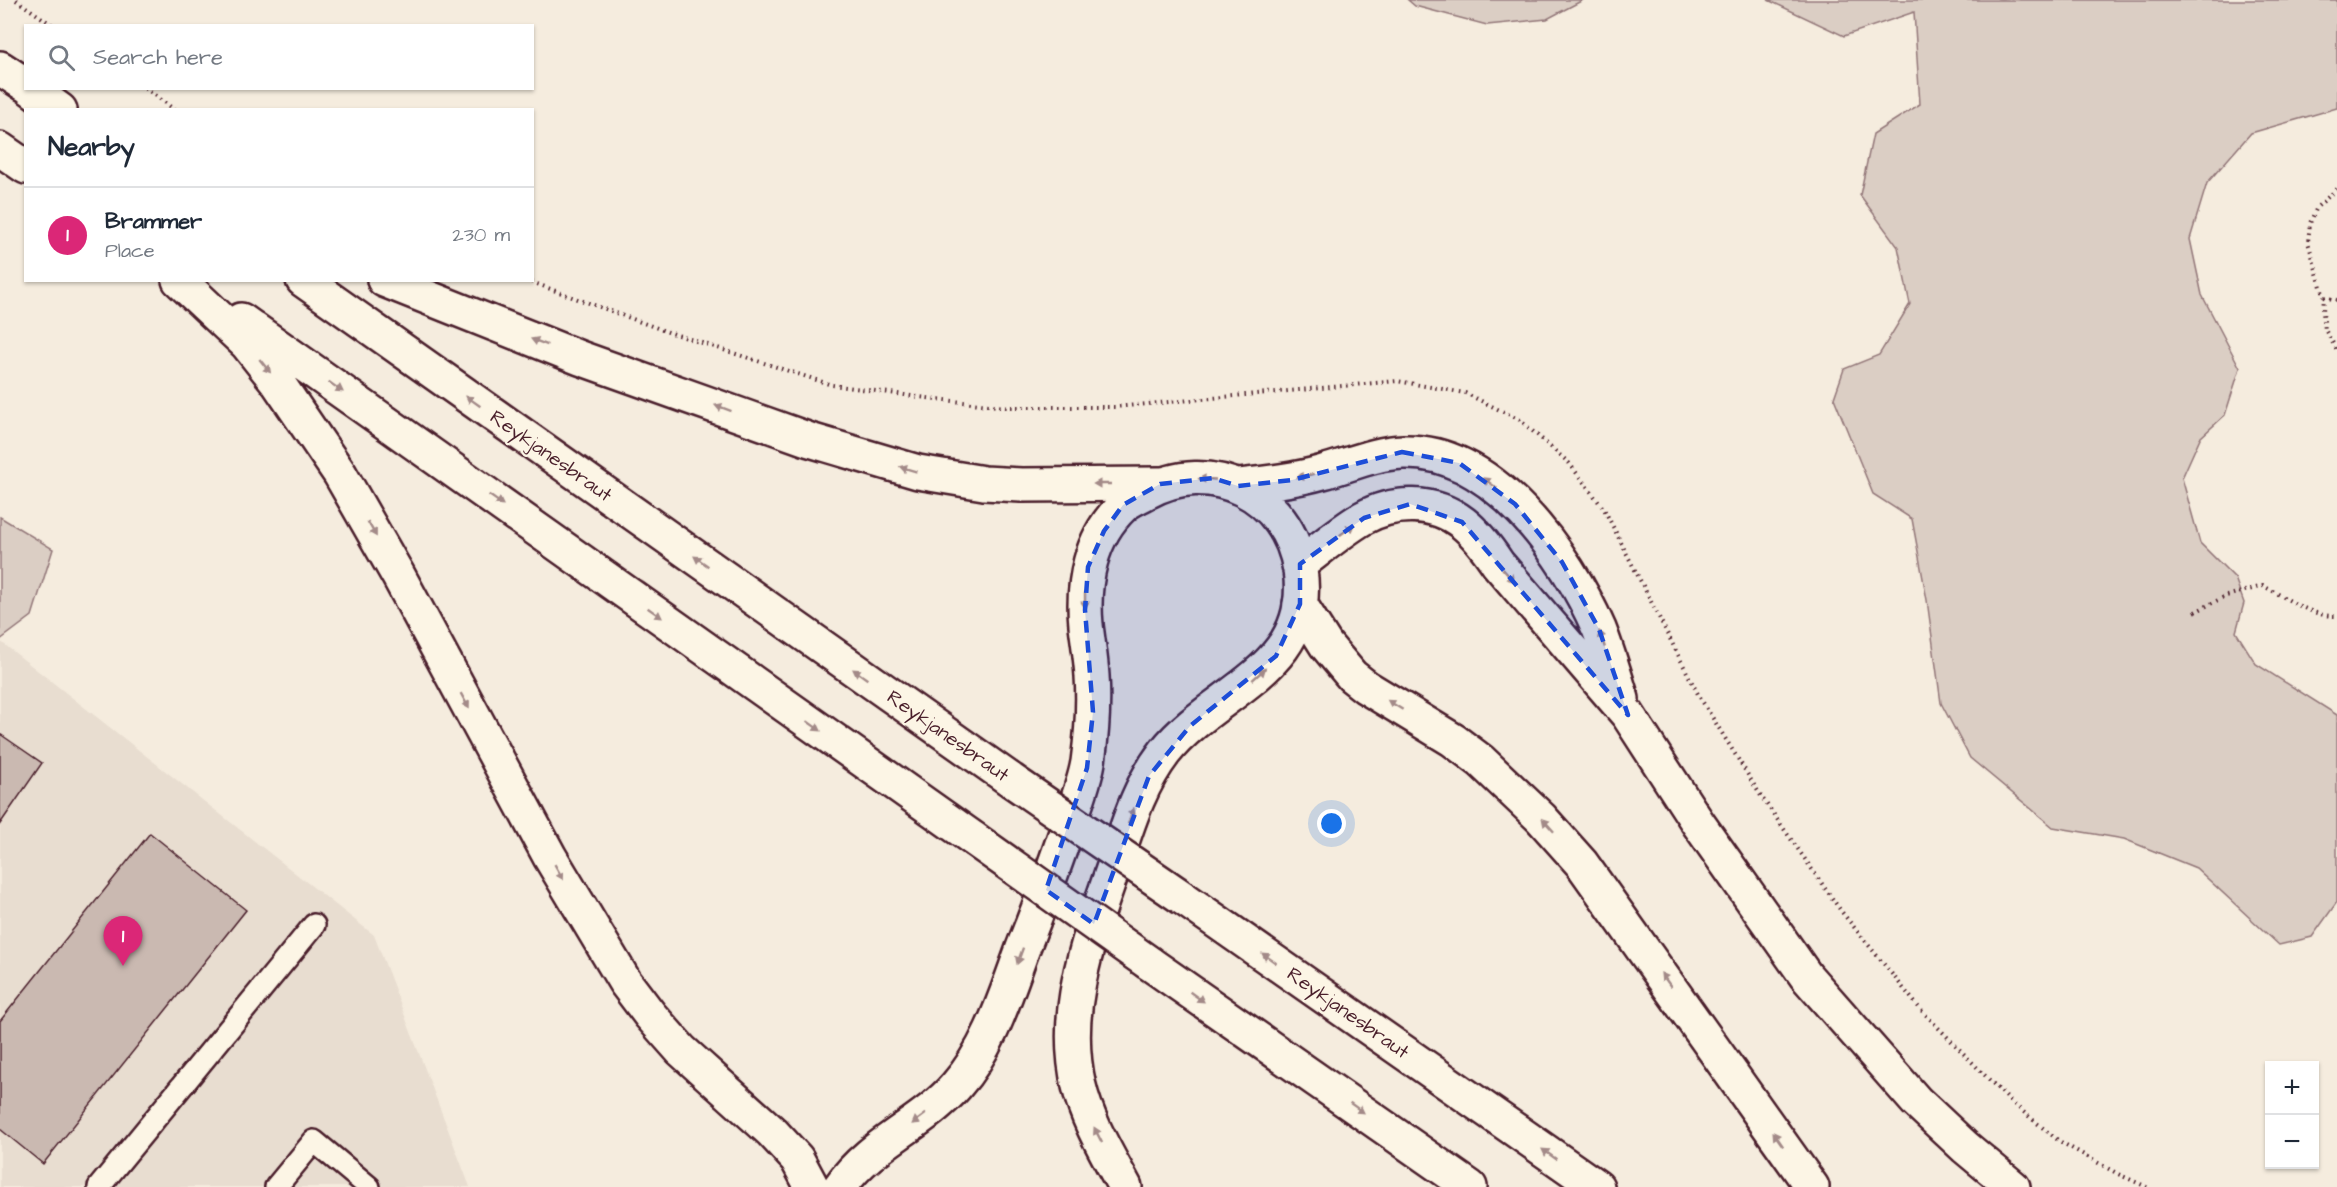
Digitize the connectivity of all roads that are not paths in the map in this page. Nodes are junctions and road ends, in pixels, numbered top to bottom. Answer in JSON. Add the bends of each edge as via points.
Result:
{"nodes":[{"id":1,"x":0,"y":68,"type":"edge"},
{"id":2,"x":24,"y":84,"type":"edge"},
{"id":3,"x":39,"y":94,"type":"edge"},
{"id":4,"x":64,"y":108,"type":"edge"},
{"id":5,"x":0,"y":149,"type":"edge"},
{"id":6,"x":24,"y":166,"type":"edge"},
{"id":7,"x":181,"y":282,"type":"edge"},
{"id":8,"x":189,"y":282,"type":"edge"},
{"id":9,"x":306,"y":282,"type":"edge"},
{"id":10,"x":389,"y":282,"type":"edge"},
{"id":11,"x":1160,"y":484,"type":"junction"},
{"id":12,"x":1238,"y":486,"type":"junction"},
{"id":13,"x":1300,"y":564,"type":"junction"},
{"id":14,"x":1300,"y":604,"type":"junction"},
{"id":15,"x":1628,"y":715,"type":"junction"},
{"id":16,"x":314,"y":925,"type":"dead end"},
{"id":17,"x":99,"y":1187,"type":"edge"},
{"id":18,"x":276,"y":1187,"type":"edge"},
{"id":19,"x":369,"y":1187,"type":"edge"},
{"id":20,"x":812,"y":1187,"type":"edge"},
{"id":21,"x":840,"y":1187,"type":"edge"},
{"id":22,"x":1125,"y":1187,"type":"edge"},
{"id":23,"x":1470,"y":1187,"type":"edge"},
{"id":24,"x":1597,"y":1187,"type":"edge"},
{"id":25,"x":1812,"y":1187,"type":"edge"},
{"id":26,"x":2013,"y":1187,"type":"edge"}],
"edges":[{"from":1,"to":2,"type":"main road"},
{"from":3,"to":4,"type":"main road"},
{"from":5,"to":6,"type":"main road"},
{"from":7,"to":20,"type":"main road","one_way":true,"via":[[247,344],[340,474],[550,857],[624,982],[681,1050],[797,1159]]},
{"from":8,"to":23,"type":"main road","one_way":true,"bridge":true},
{"from":24,"to":9,"type":"main road","name":"Reykjanesbraut","one_way":true,"bridge":true,"via":[[1011,780]]},
{"from":11,"to":10,"type":"main road","one_way":true,"via":[[1021,485],[918,472],[810,440],[580,358]]},
{"from":12,"to":11,"type":"main road","one_way":true,"via":[[1213,478]]},
{"from":11,"to":21,"type":"main road","one_way":true,"via":[[1123,505],[1104,531],[1088,567],[1085,610],[1093,712],[1087,768],[1042,902],[986,1039],[970,1068],[946,1097],[880,1146]]},
{"from":12,"to":13,"type":"main road","via":[[1277,517]]},
{"from":15,"to":12,"type":"main road","one_way":true,"via":[[1599,629],[1562,562],[1515,504],[1489,481],[1459,463],[1402,452],[1292,480]]},
{"from":13,"to":14,"type":"main road"},
{"from":13,"to":15,"type":"main road","one_way":true,"via":[[1364,518],[1387,508],[1410,504],[1446,513],[1482,541]]},
{"from":22,"to":14,"type":"main road","one_way":true,"via":[[1090,1120],[1074,1059],[1072,1019],[1092,931],[1149,776],[1190,726],[1262,672],[1288,638]]},
{"from":25,"to":14,"type":"main road","one_way":true,"via":[[1582,864],[1481,761],[1352,676]]},
{"from":15,"to":26,"type":"main road","via":[[1698,824],[1806,976],[1916,1101]]},
{"from":16,"to":17,"type":"lane"},
{"from":18,"to":19,"type":"lane","via":[[314,1141]]}]}
